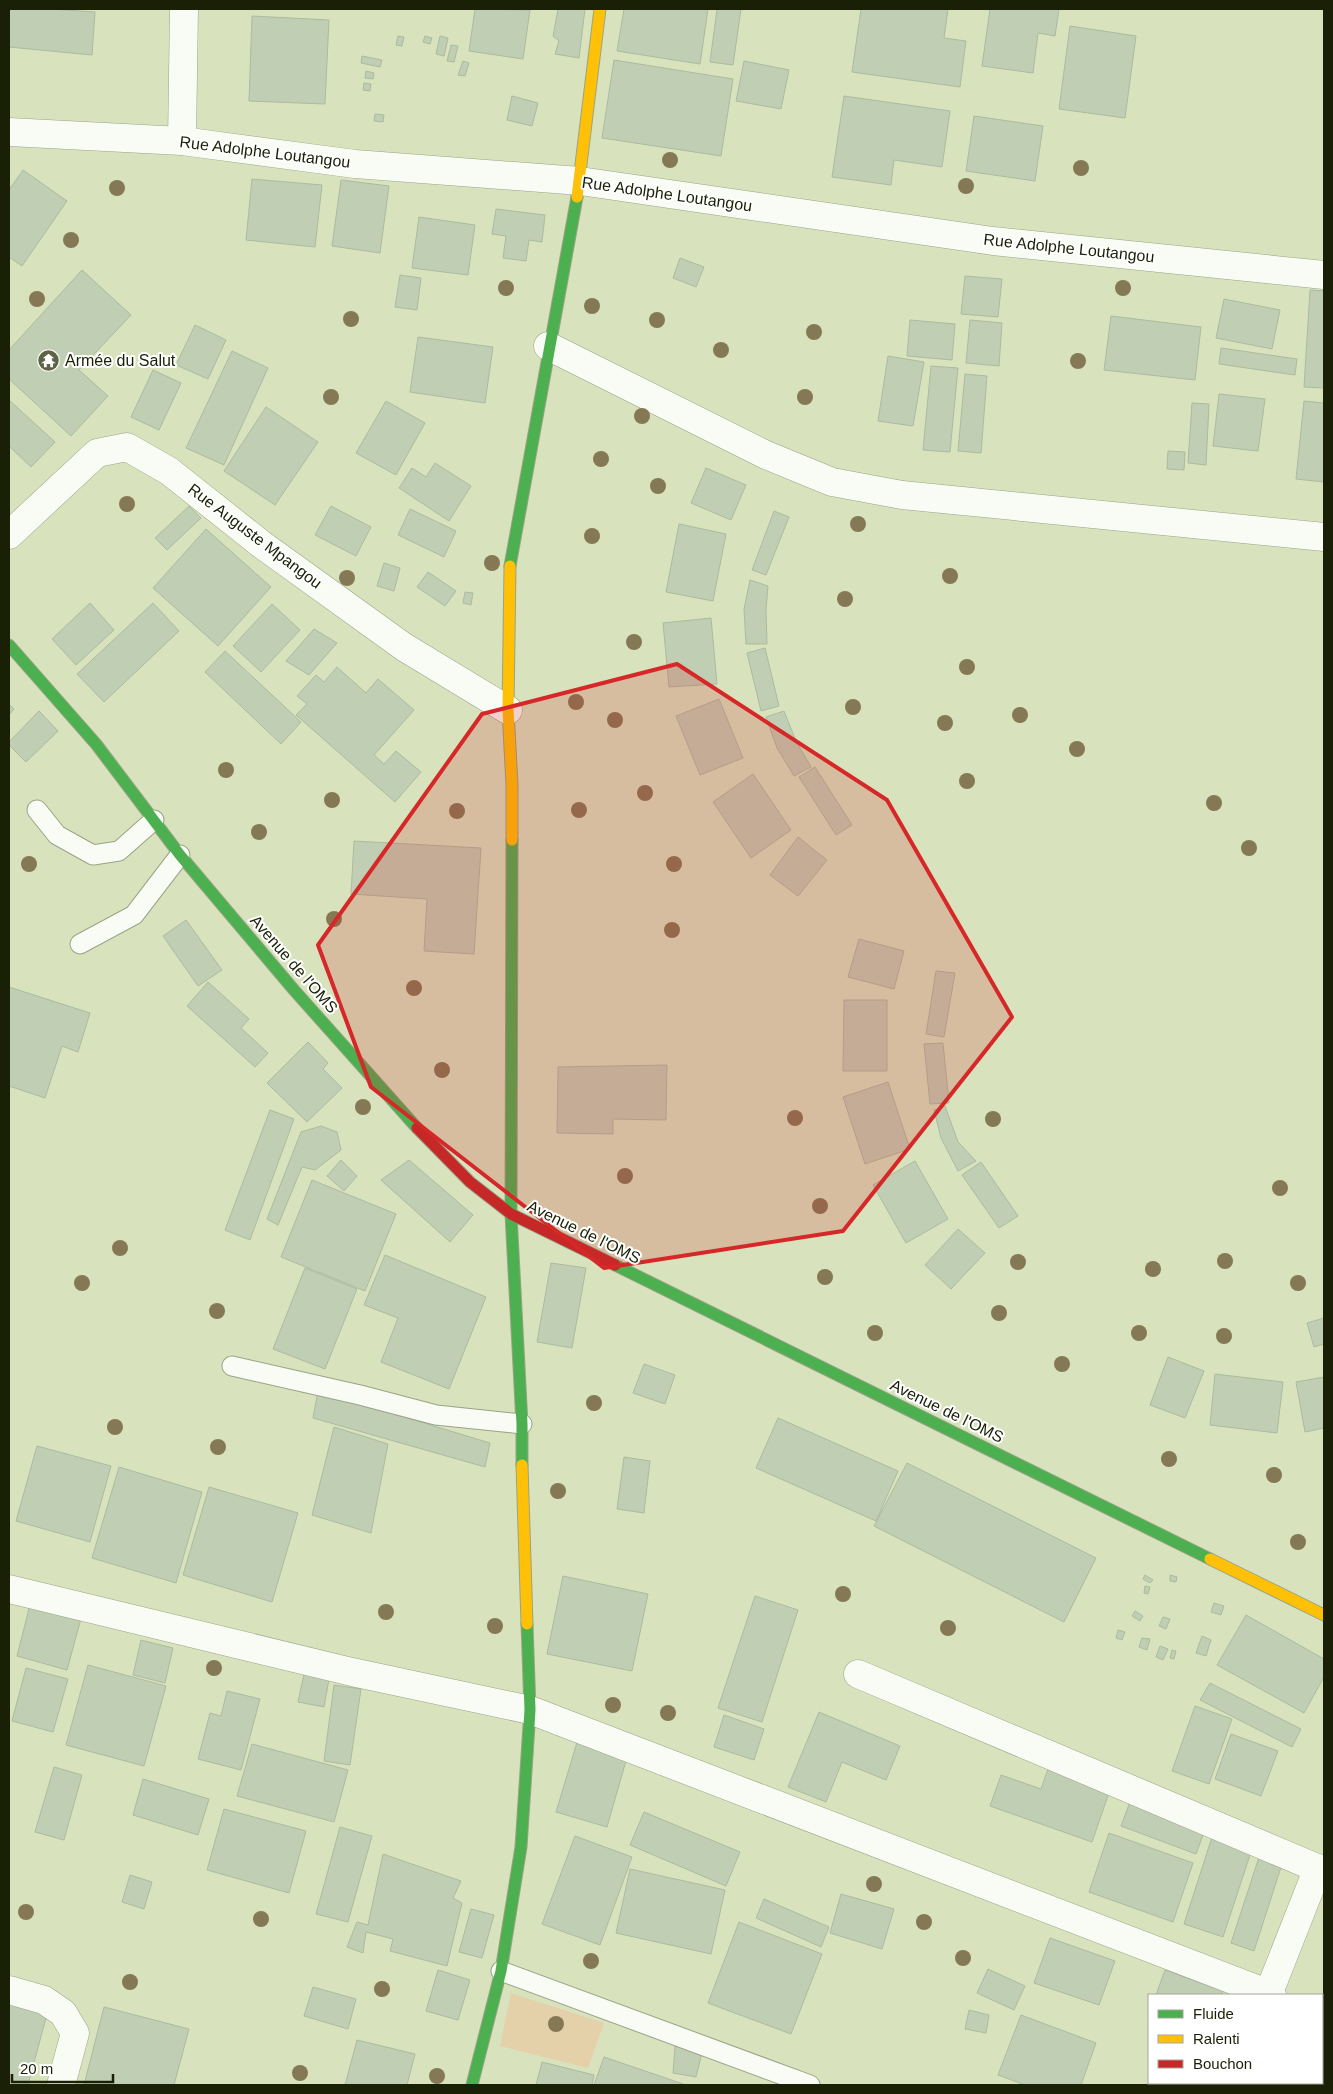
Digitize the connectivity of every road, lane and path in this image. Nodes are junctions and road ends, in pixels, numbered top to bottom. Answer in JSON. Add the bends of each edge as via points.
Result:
{"nodes":[{"id":1,"x":184,"y":9,"type":"edge"},
{"id":2,"x":600,"y":9,"type":"edge"},
{"id":3,"x":9,"y":132,"type":"edge"},
{"id":4,"x":182,"y":141,"type":"junction"},
{"id":5,"x":580,"y":181,"type":"junction"},
{"id":6,"x":1324,"y":275,"type":"edge"},
{"id":7,"x":548,"y":346,"type":"junction"},
{"id":8,"x":9,"y":535,"type":"edge"},
{"id":9,"x":1324,"y":537,"type":"edge"},
{"id":10,"x":9,"y":645,"type":"edge"},
{"id":11,"x":508,"y":710,"type":"junction"},
{"id":12,"x":37,"y":810,"type":"dead end"},
{"id":13,"x":154,"y":820,"type":"junction"},
{"id":14,"x":180,"y":855,"type":"junction"},
{"id":15,"x":80,"y":944,"type":"dead end"},
{"id":16,"x":511,"y":1214,"type":"junction"},
{"id":17,"x":232,"y":1366,"type":"dead end"},
{"id":18,"x":522,"y":1424,"type":"junction"},
{"id":19,"x":9,"y":1589,"type":"edge"},
{"id":20,"x":1324,"y":1615,"type":"edge"},
{"id":21,"x":858,"y":1674,"type":"dead end"},
{"id":22,"x":530,"y":1710,"type":"junction"},
{"id":23,"x":1321,"y":1870,"type":"edge"},
{"id":24,"x":501,"y":1971,"type":"junction"},
{"id":25,"x":9,"y":1990,"type":"edge"},
{"id":26,"x":1266,"y":1994,"type":"edge"},
{"id":27,"x":1269,"y":1994,"type":"edge"},
{"id":28,"x":61,"y":2085,"type":"edge"},
{"id":29,"x":472,"y":2085,"type":"edge"},
{"id":30,"x":810,"y":2085,"type":"edge"}],
"edges":[{"from":1,"to":4,"type":"street"},
{"from":2,"to":5,"type":"street"},
{"from":3,"to":4,"type":"street","name":"Rue Adolphe Loutangou"},
{"from":4,"to":5,"type":"street","name":"Rue Adolphe Loutangou","via":[[355,164]]},
{"from":5,"to":6,"type":"street","name":"Rue Adolphe Loutangou","via":[[993,241]]},
{"from":5,"to":7,"type":"street"},
{"from":7,"to":9,"type":"street","via":[[766,455],[832,482],[902,495]]},
{"from":7,"to":11,"type":"street","via":[[510,561]]},
{"from":8,"to":11,"type":"street","name":"Rue Auguste Mpangou","via":[[97,454],[127,448],[169,471],[261,544],[404,647]]},
{"from":10,"to":13,"type":"street","name":"Avenue de l'OMS","via":[[96,744]]},
{"from":11,"to":16,"type":"street","via":[[512,785]]},
{"from":12,"to":13,"type":"lane","via":[[57,835],[93,855],[119,852]]},
{"from":13,"to":14,"type":"street","name":"Avenue de l'OMS"},
{"from":14,"to":15,"type":"lane","via":[[134,914]]},
{"from":14,"to":16,"type":"street","name":"Avenue de l'OMS","via":[[294,990],[420,1131],[470,1182]]},
{"from":16,"to":18,"type":"street"},
{"from":16,"to":20,"type":"street","name":"Avenue de l'OMS"},
{"from":17,"to":18,"type":"lane","via":[[436,1415]]},
{"from":18,"to":22,"type":"street"},
{"from":19,"to":22,"type":"street","via":[[352,1672]]},
{"from":21,"to":23,"type":"street"},
{"from":22,"to":24,"type":"street","via":[[521,1847]]},
{"from":22,"to":26,"type":"street"},
{"from":23,"to":27,"type":"street"},
{"from":24,"to":29,"type":"street"},
{"from":24,"to":30,"type":"lane"},
{"from":25,"to":28,"type":"street","via":[[44,2000],[63,2012],[75,2033]]}]}
